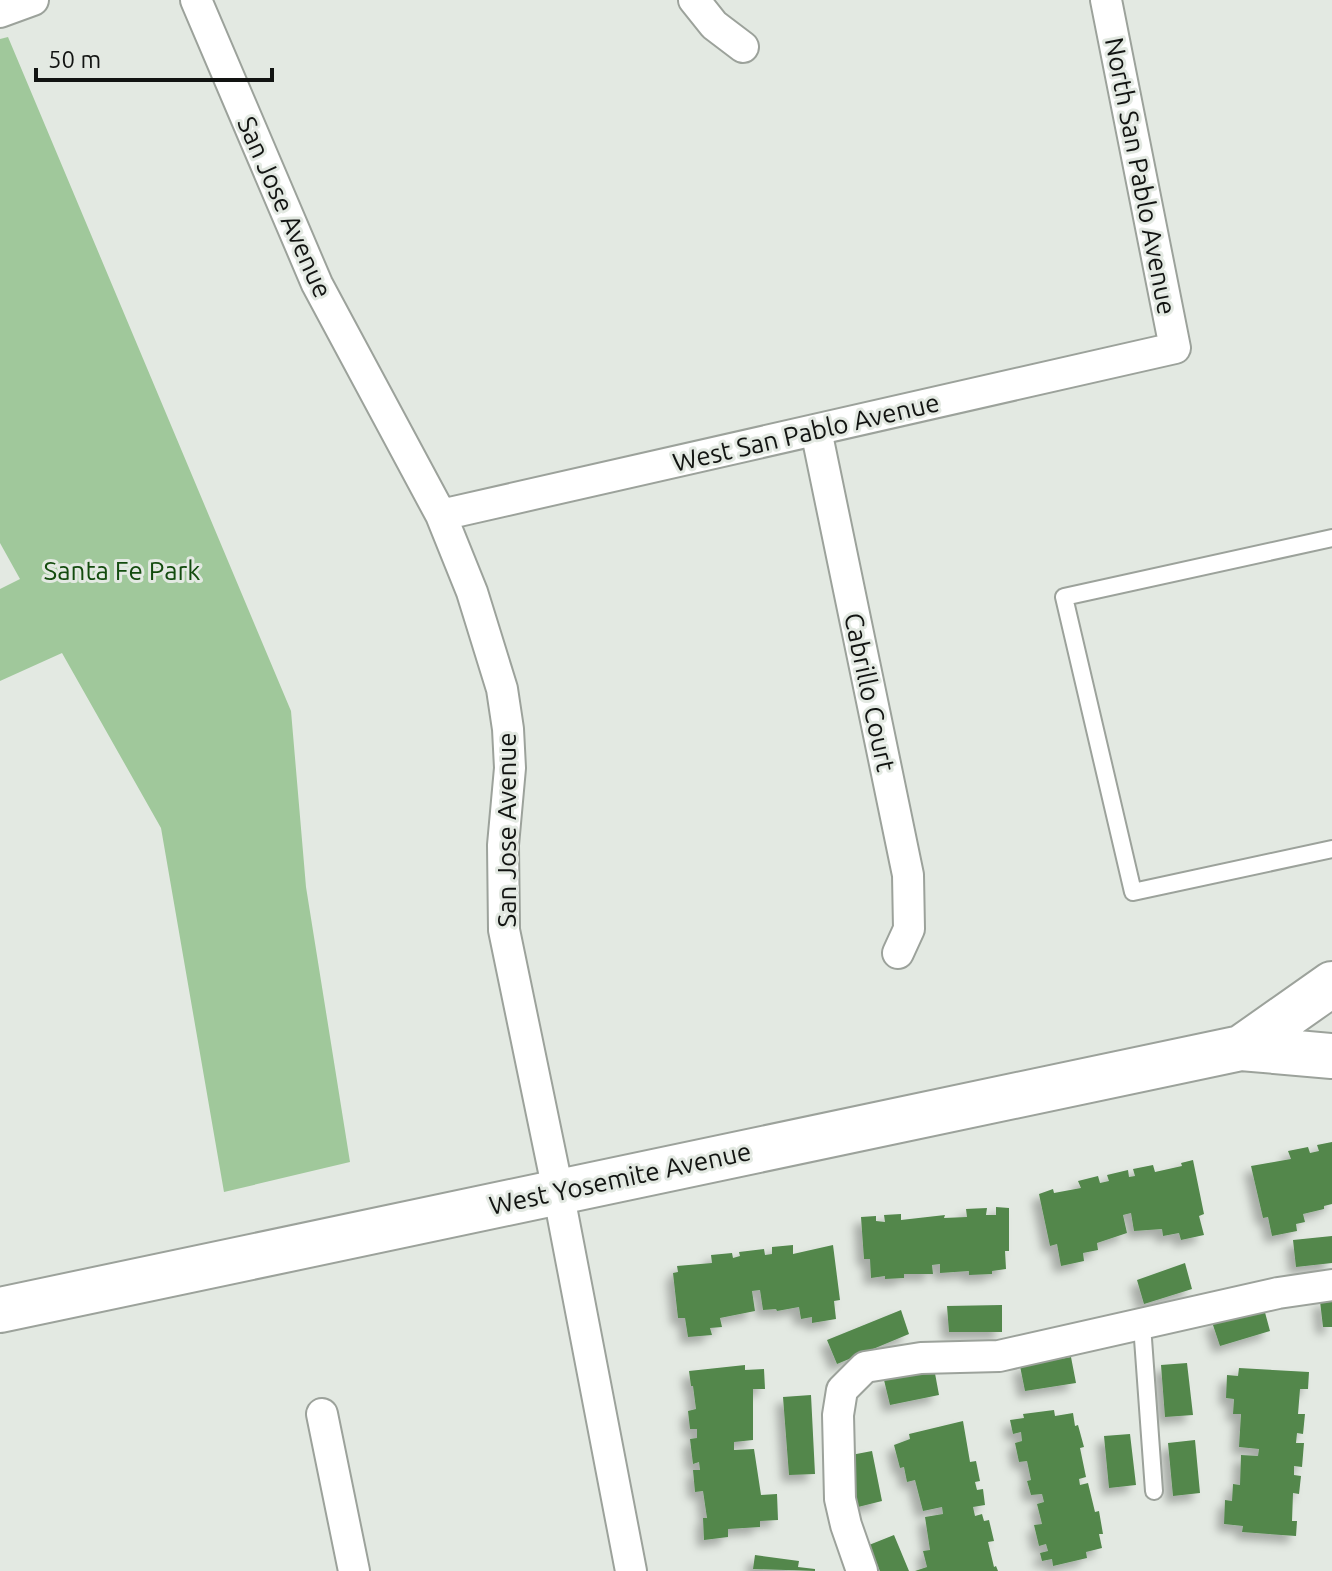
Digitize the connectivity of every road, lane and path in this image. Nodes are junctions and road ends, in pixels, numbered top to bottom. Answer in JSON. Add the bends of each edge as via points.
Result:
{"nodes":[{"id":1,"x":33,"y":0,"type":"edge"},
{"id":2,"x":196,"y":0,"type":"edge"},
{"id":3,"x":694,"y":0,"type":"edge"},
{"id":4,"x":1106,"y":0,"type":"edge"},
{"id":5,"x":0,"y":12,"type":"edge"},
{"id":6,"x":743,"y":47,"type":"dead end"},
{"id":7,"x":1171,"y":349,"type":"joint"},
{"id":8,"x":816,"y":430,"type":"junction"},
{"id":9,"x":441,"y":515,"type":"junction"},
{"id":10,"x":1332,"y":538,"type":"edge"},
{"id":11,"x":1332,"y":849,"type":"edge"},
{"id":12,"x":898,"y":953,"type":"dead end"},
{"id":13,"x":1332,"y":984,"type":"edge"},
{"id":14,"x":1241,"y":1048,"type":"junction"},
{"id":15,"x":1332,"y":1056,"type":"edge"},
{"id":16,"x":558,"y":1191,"type":"junction"},
{"id":17,"x":1332,"y":1285,"type":"edge"},
{"id":18,"x":0,"y":1310,"type":"edge"},
{"id":19,"x":1142,"y":1325,"type":"junction"},
{"id":20,"x":322,"y":1414,"type":"dead end"},
{"id":21,"x":1154,"y":1491,"type":"dead end"},
{"id":22,"x":354,"y":1571,"type":"edge"},
{"id":23,"x":631,"y":1571,"type":"edge"},
{"id":24,"x":862,"y":1571,"type":"edge"}],
"edges":[{"from":1,"to":5,"type":"street"},
{"from":2,"to":9,"type":"street","name":"San Jose Avenue","via":[[317,284]]},
{"from":3,"to":6,"type":"street","via":[[714,25]]},
{"from":4,"to":7,"type":"street","name":"North San Pablo Avenue","via":[[1175,348]]},
{"from":7,"to":8,"type":"street","name":"West San Pablo Avenue"},
{"from":8,"to":9,"type":"street","name":"West San Pablo Avenue"},
{"from":8,"to":12,"type":"street","name":"Cabrillo Court","via":[[908,875],[909,929]]},
{"from":9,"to":16,"type":"street","name":"San Jose Avenue","via":[[502,689],[510,768],[503,845],[504,930]]},
{"from":10,"to":11,"type":"lane","via":[[1064,597],[1133,892]]},
{"from":13,"to":14,"type":"main road","name":"West Yosemite Avenue"},
{"from":14,"to":15,"type":"main road","name":"West Yosemite Avenue"},
{"from":14,"to":16,"type":"main road","name":"West Yosemite Avenue"},
{"from":16,"to":18,"type":"main road","name":"West Yosemite Avenue"},
{"from":16,"to":23,"type":"street","name":"San Jose Avenue"},
{"from":17,"to":19,"type":"street"},
{"from":19,"to":21,"type":"lane"},
{"from":19,"to":24,"type":"street","via":[[999,1356],[921,1358],[865,1367],[842,1390],[838,1415],[840,1499]]},
{"from":20,"to":22,"type":"street"}]}
